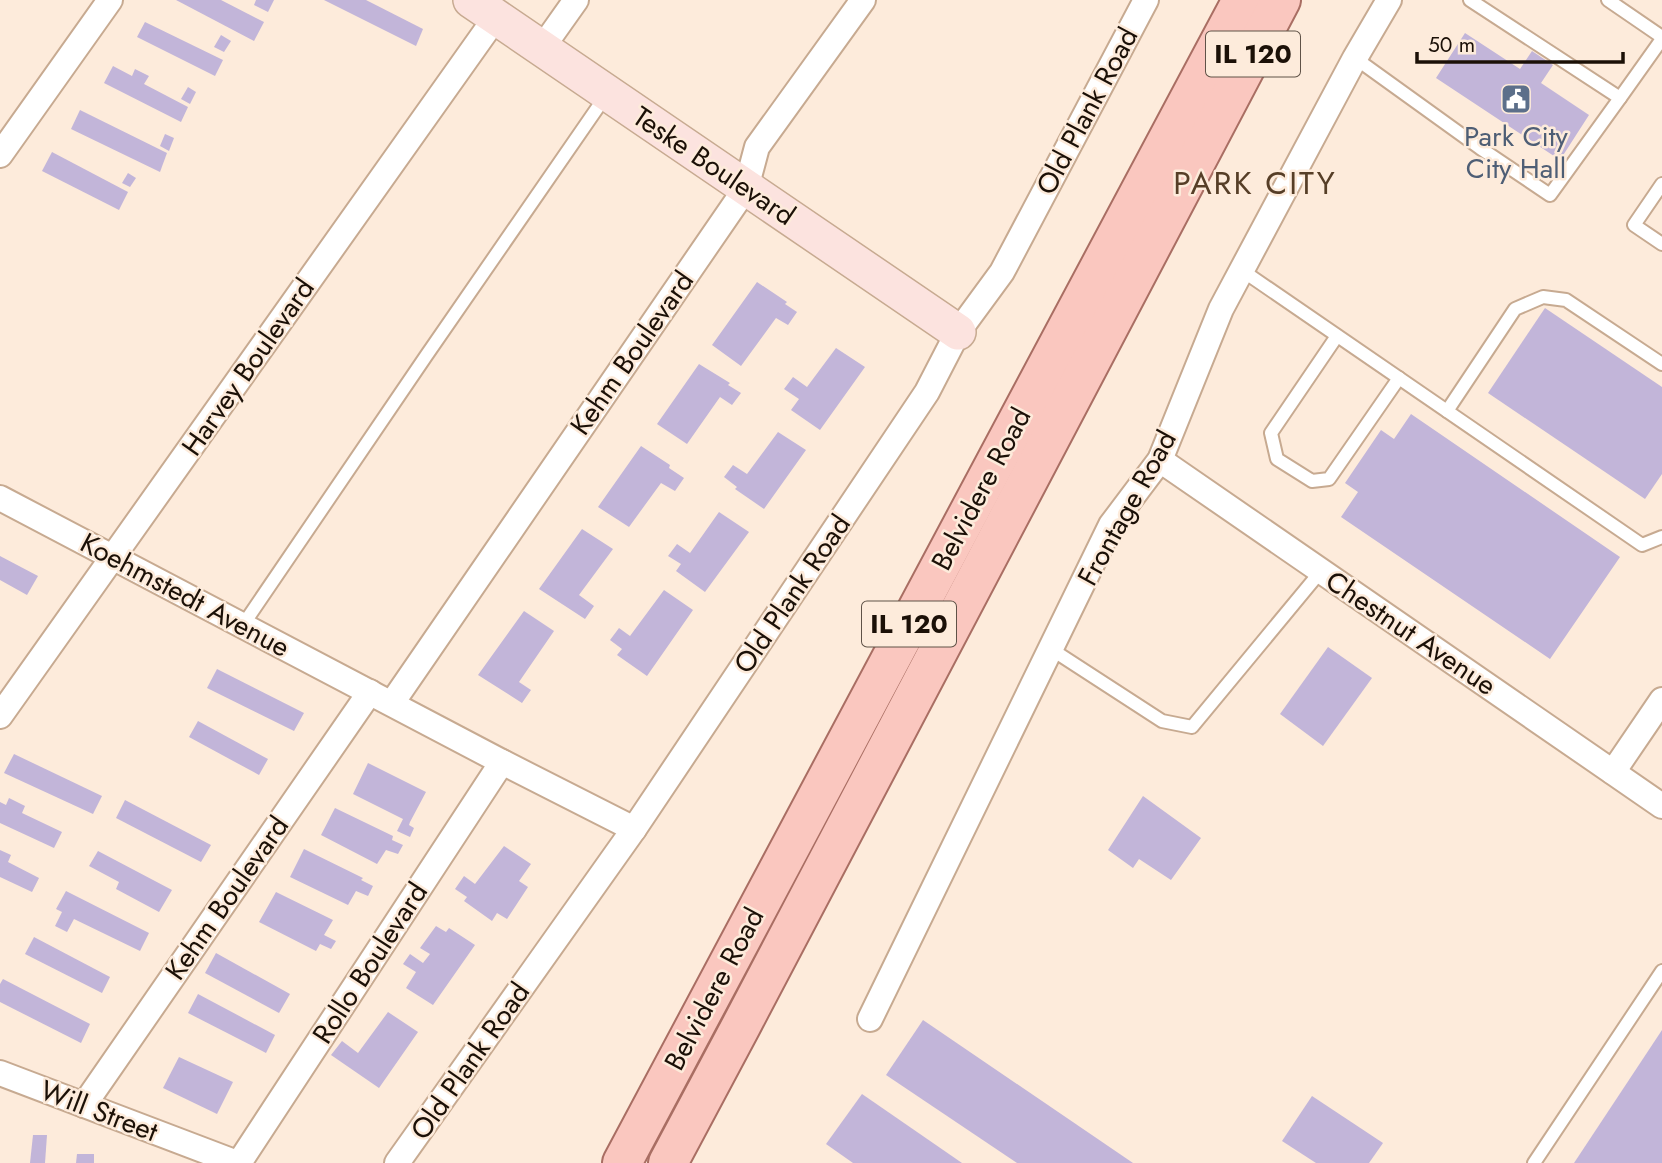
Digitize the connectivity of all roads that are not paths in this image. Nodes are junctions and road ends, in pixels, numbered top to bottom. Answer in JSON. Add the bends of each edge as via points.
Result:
{"nodes":[{"id":1,"x":110,"y":0,"type":"edge"},
{"id":2,"x":576,"y":0,"type":"edge"},
{"id":3,"x":863,"y":0,"type":"edge"},
{"id":4,"x":1146,"y":0,"type":"edge"},
{"id":5,"x":1242,"y":0,"type":"edge"},
{"id":6,"x":1281,"y":0,"type":"edge"},
{"id":7,"x":1389,"y":0,"type":"edge"},
{"id":8,"x":1470,"y":0,"type":"edge"},
{"id":9,"x":1608,"y":0,"type":"edge"},
{"id":10,"x":483,"y":9,"type":"edge"},
{"id":11,"x":1662,"y":38,"type":"edge"},
{"id":12,"x":542,"y":48,"type":"junction"},
{"id":13,"x":1355,"y":58,"type":"junction"},
{"id":14,"x":608,"y":93,"type":"junction"},
{"id":15,"x":1620,"y":99,"type":"junction"},
{"id":16,"x":0,"y":155,"type":"edge"},
{"id":17,"x":1662,"y":184,"type":"edge"},
{"id":18,"x":746,"y":188,"type":"junction"},
{"id":19,"x":1662,"y":244,"type":"edge"},
{"id":20,"x":1243,"y":271,"type":"junction"},
{"id":21,"x":958,"y":332,"type":"junction"},
{"id":22,"x":1337,"y":335,"type":"junction"},
{"id":23,"x":1662,"y":364,"type":"edge"},
{"id":24,"x":1399,"y":378,"type":"junction"},
{"id":25,"x":1447,"y":411,"type":"junction"},
{"id":26,"x":1160,"y":460,"type":"junction"},
{"id":27,"x":0,"y":498,"type":"edge"},
{"id":28,"x":1662,"y":537,"type":"edge"},
{"id":29,"x":113,"y":557,"type":"junction"},
{"id":30,"x":1321,"y":571,"type":"junction"},
{"id":31,"x":243,"y":625,"type":"junction"},
{"id":32,"x":1051,"y":649,"type":"junction"},
{"id":33,"x":381,"y":697,"type":"junction"},
{"id":34,"x":1662,"y":700,"type":"edge"},
{"id":35,"x":0,"y":716,"type":"edge"},
{"id":36,"x":502,"y":762,"type":"junction"},
{"id":37,"x":1613,"y":772,"type":"junction"},
{"id":38,"x":1662,"y":806,"type":"edge"},
{"id":39,"x":634,"y":829,"type":"junction"},
{"id":40,"x":1662,"y":971,"type":"edge"},
{"id":41,"x":870,"y":1019,"type":"dead end"},
{"id":42,"x":0,"y":1073,"type":"edge"},
{"id":43,"x":84,"y":1105,"type":"junction"},
{"id":44,"x":238,"y":1163,"type":"edge"},
{"id":45,"x":397,"y":1163,"type":"edge"},
{"id":46,"x":622,"y":1163,"type":"edge"},
{"id":47,"x":668,"y":1163,"type":"edge"},
{"id":48,"x":1534,"y":1163,"type":"edge"}],
"edges":[{"from":1,"to":16,"type":"street"},
{"from":2,"to":12,"type":"street"},
{"from":3,"to":18,"type":"street","name":"Kehm Boulevard","via":[[757,147]]},
{"from":4,"to":21,"type":"street","name":"Old Plank Road","via":[[1002,272]]},
{"from":5,"to":46,"type":"main road","name":"Belvidere Road","number":"IL 120"},
{"from":6,"to":47,"type":"main road","name":"Belvidere Road","number":"IL 120"},
{"from":7,"to":13,"type":"street","name":"Frontage Road"},
{"from":8,"to":15,"type":"lane"},
{"from":9,"to":11,"type":"lane"},
{"from":10,"to":12,"type":"street","name":"Teske Boulevard"},
{"from":10,"to":29,"type":"street","name":"Harvey Boulevard"},
{"from":11,"to":15,"type":"lane"},
{"from":12,"to":14,"type":"street","name":"Teske Boulevard"},
{"from":13,"to":15,"type":"lane","via":[[1550,195]]},
{"from":13,"to":20,"type":"street","name":"Frontage Road"},
{"from":14,"to":18,"type":"street","name":"Teske Boulevard"},
{"from":14,"to":31,"type":"lane"},
{"from":17,"to":19,"type":"lane","via":[[1634,225]]},
{"from":18,"to":21,"type":"street","name":"Teske Boulevard"},
{"from":18,"to":33,"type":"street","name":"Kehm Boulevard"},
{"from":20,"to":22,"type":"lane"},
{"from":20,"to":26,"type":"street","name":"Frontage Road","via":[[1221,309]]},
{"from":21,"to":39,"type":"street","name":"Old Plank Road","via":[[927,392]]},
{"from":22,"to":24,"type":"lane"},
{"from":22,"to":24,"type":"lane","via":[[1271,433],[1277,459],[1312,481],[1329,479]]},
{"from":23,"to":25,"type":"lane","via":[[1566,300],[1543,297],[1515,309]]},
{"from":24,"to":25,"type":"lane"},
{"from":25,"to":28,"type":"lane","via":[[1642,545]]},
{"from":26,"to":30,"type":"street","name":"Chestnut Avenue"},
{"from":26,"to":32,"type":"street","name":"Frontage Road","via":[[1111,525]]},
{"from":27,"to":29,"type":"street","name":"Koehmstedt Avenue"},
{"from":29,"to":31,"type":"street","name":"Koehmstedt Avenue"},
{"from":29,"to":35,"type":"street","name":"Harvey Boulevard"},
{"from":30,"to":32,"type":"lane","via":[[1192,727],[1162,721]]},
{"from":30,"to":37,"type":"street","name":"Chestnut Avenue"},
{"from":31,"to":33,"type":"street","name":"Koehmstedt Avenue"},
{"from":32,"to":41,"type":"street","name":"Frontage Road"},
{"from":33,"to":36,"type":"street","name":"Koehmstedt Avenue"},
{"from":33,"to":43,"type":"street","name":"Kehm Boulevard"},
{"from":34,"to":37,"type":"street"},
{"from":36,"to":39,"type":"street","name":"Koehmstedt Avenue"},
{"from":36,"to":44,"type":"street","name":"Rollo Boulevard"},
{"from":37,"to":38,"type":"street","name":"Chestnut Avenue"},
{"from":39,"to":45,"type":"street","name":"Old Plank Road"},
{"from":40,"to":48,"type":"lane"},
{"from":42,"to":43,"type":"street","name":"Will Street"},
{"from":43,"to":44,"type":"street","name":"Will Street"}]}
